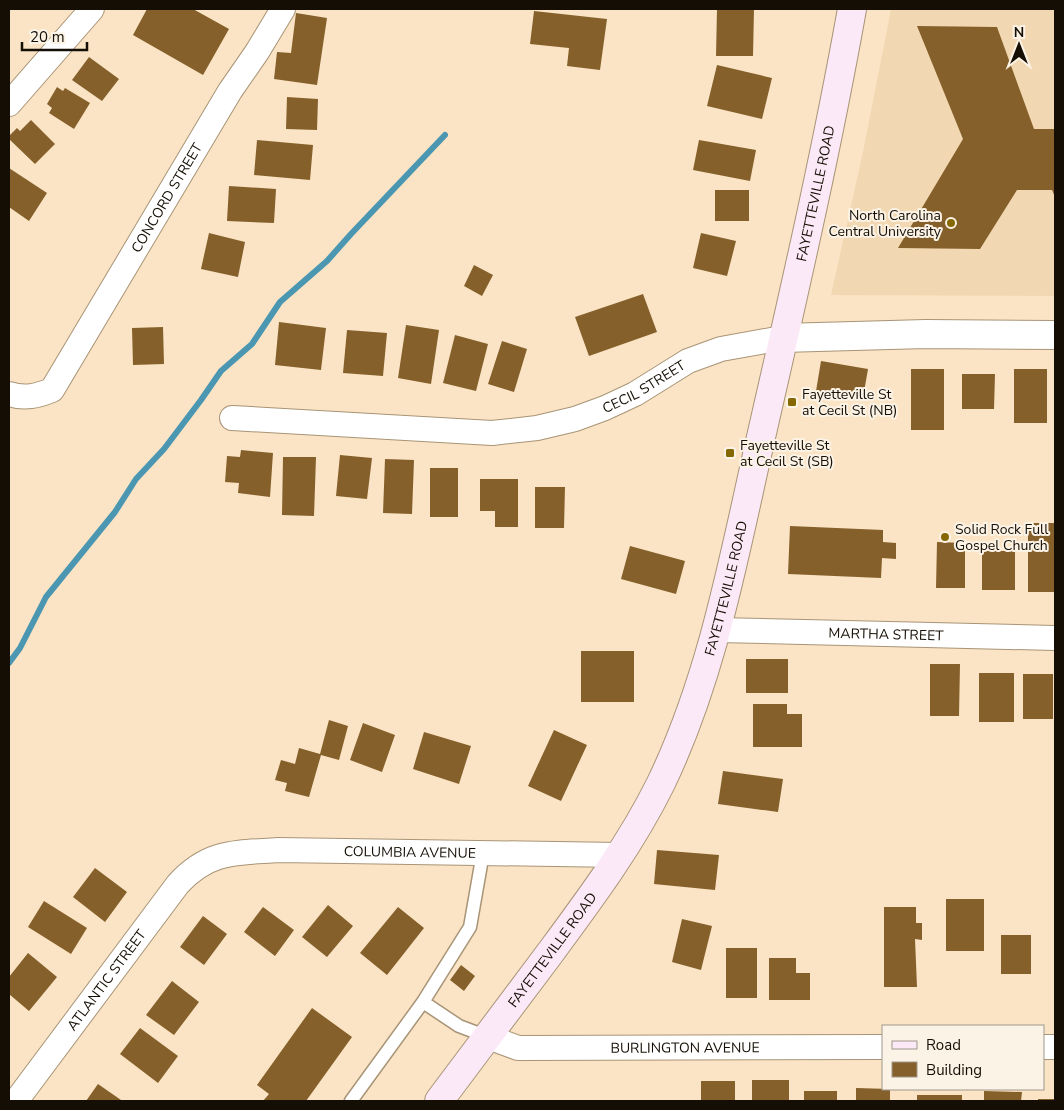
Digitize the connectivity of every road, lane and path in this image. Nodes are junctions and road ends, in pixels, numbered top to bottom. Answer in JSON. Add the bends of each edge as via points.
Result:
{"nodes":[{"id":1,"x":92,"y":9,"type":"edge"},
{"id":2,"x":283,"y":9,"type":"edge"},
{"id":3,"x":852,"y":9,"type":"edge"},
{"id":4,"x":9,"y":104,"type":"edge"},
{"id":5,"x":1055,"y":336,"type":"edge"},
{"id":6,"x":782,"y":338,"type":"junction"},
{"id":7,"x":9,"y":394,"type":"edge"},
{"id":8,"x":232,"y":418,"type":"dead end"},
{"id":9,"x":717,"y":630,"type":"junction"},
{"id":10,"x":1055,"y":638,"type":"edge"},
{"id":11,"x":483,"y":853,"type":"junction"},
{"id":12,"x":620,"y":855,"type":"junction"},
{"id":13,"x":203,"y":863,"type":"joint"},
{"id":14,"x":423,"y":1002,"type":"junction"},
{"id":15,"x":488,"y":1037,"type":"junction"},
{"id":16,"x":882,"y":1046,"type":"edge"},
{"id":17,"x":16,"y":1101,"type":"edge"},
{"id":18,"x":351,"y":1101,"type":"edge"},
{"id":19,"x":439,"y":1101,"type":"edge"}],
"edges":[{"from":1,"to":4,"type":"street"},
{"from":2,"to":7,"type":"street","name":"CONCORD STREET","via":[[230,91],[52,390],[36,396]]},
{"from":3,"to":6,"type":"main road","name":"FAYETTEVILLE ROAD"},
{"from":5,"to":6,"type":"street","name":"CECIL STREET","via":[[926,334]]},
{"from":6,"to":8,"type":"street","name":"CECIL STREET","via":[[721,349],[688,361],[605,408],[536,428],[492,433]]},
{"from":6,"to":9,"type":"main road","name":"FAYETTEVILLE ROAD"},
{"from":9,"to":10,"type":"street","name":"MARTHA STREET"},
{"from":9,"to":12,"type":"main road","name":"FAYETTEVILLE ROAD","via":[[682,734],[635,832]]},
{"from":11,"to":12,"type":"street","name":"COLUMBIA AVENUE"},
{"from":11,"to":13,"type":"street","name":"COLUMBIA AVENUE","via":[[278,850],[222,854]]},
{"from":11,"to":14,"type":"lane","via":[[470,927]]},
{"from":12,"to":15,"type":"main road","name":"FAYETTEVILLE ROAD"},
{"from":13,"to":17,"type":"street","name":"ATLANTIC STREET","via":[[178,884]]},
{"from":14,"to":15,"type":"lane","via":[[459,1026]]},
{"from":14,"to":18,"type":"lane"},
{"from":15,"to":16,"type":"street","name":"BURLINGTON AVENUE","via":[[518,1048]]},
{"from":15,"to":19,"type":"main road","name":"FAYETTEVILLE ROAD"}]}
